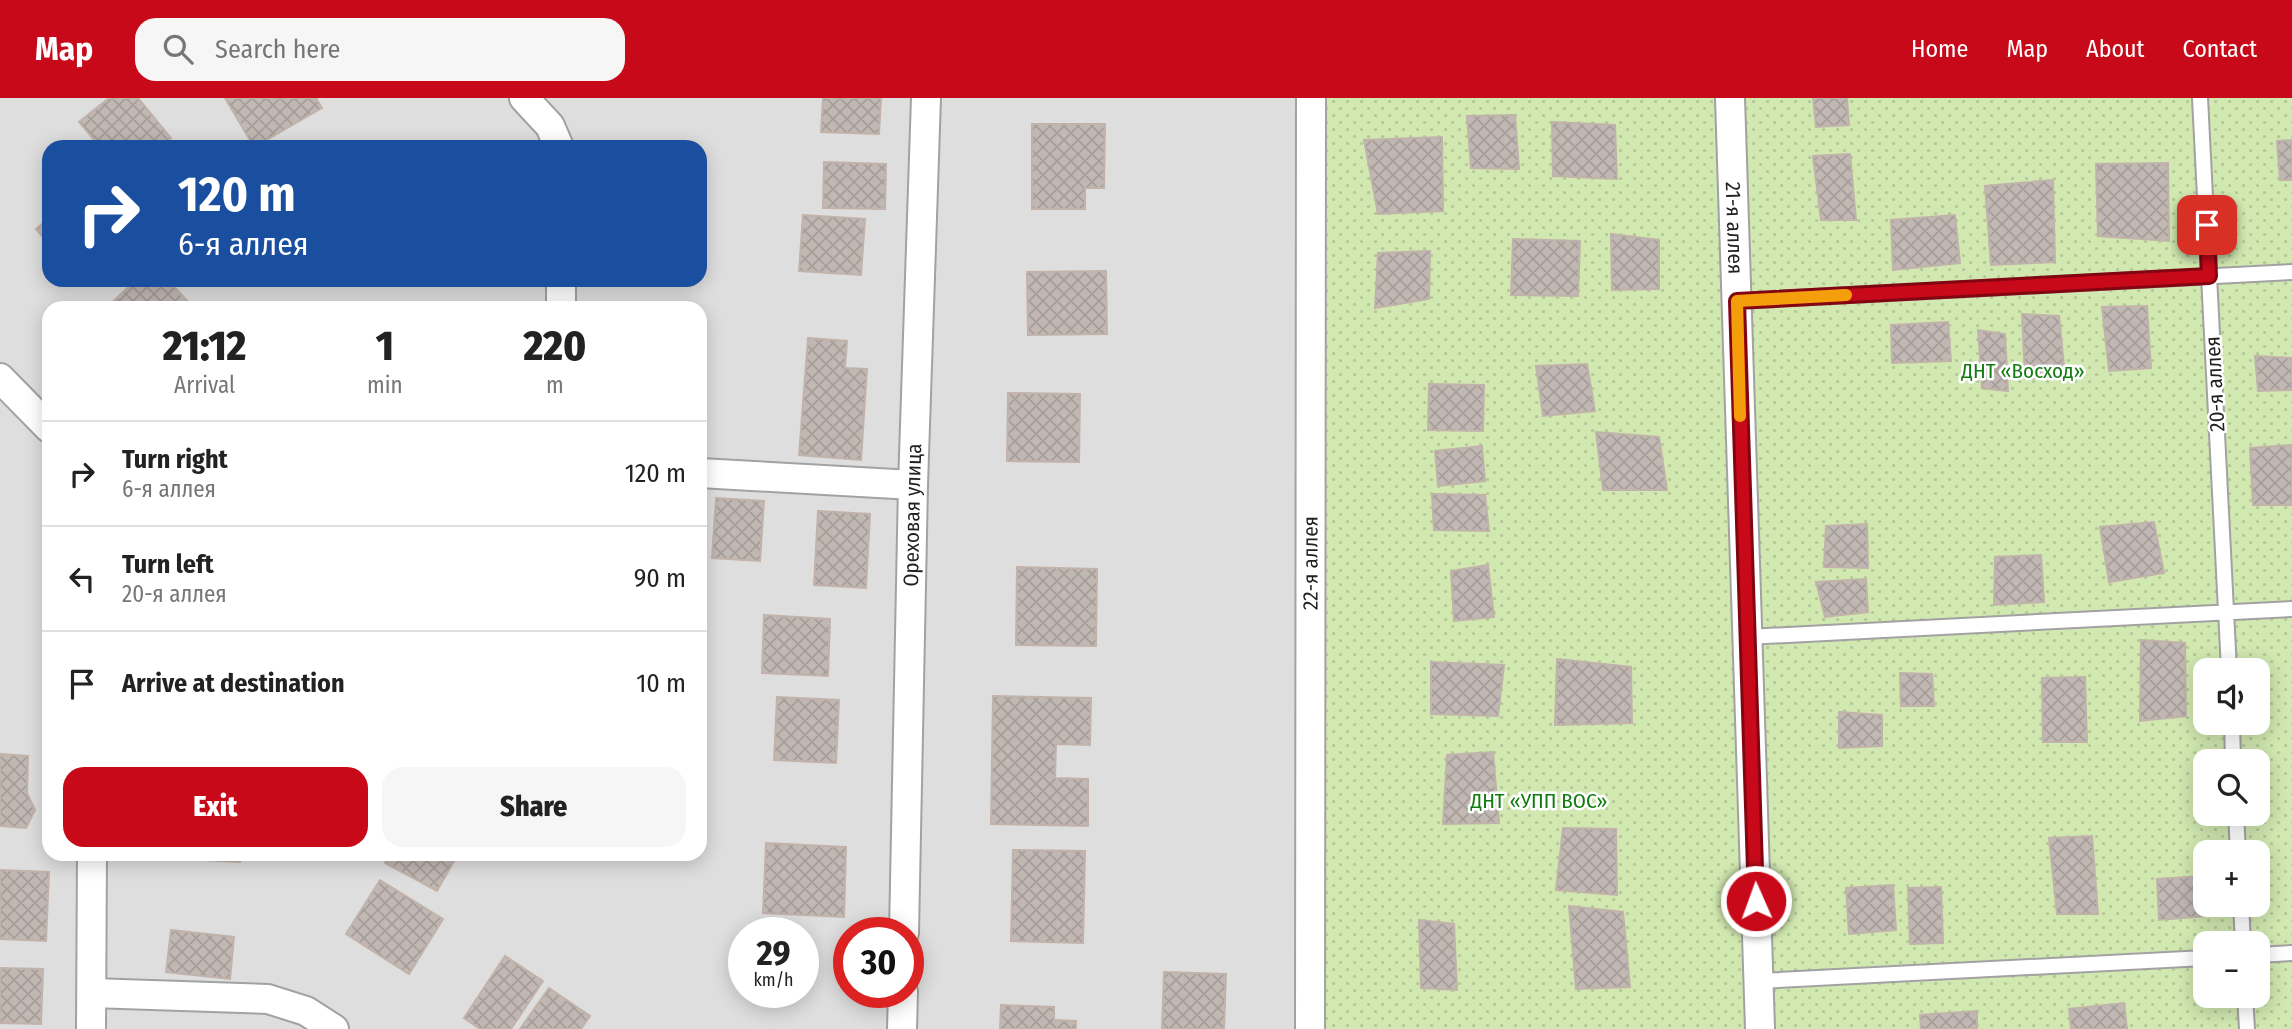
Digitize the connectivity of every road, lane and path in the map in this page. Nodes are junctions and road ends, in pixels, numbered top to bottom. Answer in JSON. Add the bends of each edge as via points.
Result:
{"nodes":[{"id":1,"x":524,"y":98,"type":"edge"},
{"id":2,"x":926,"y":98,"type":"edge"},
{"id":3,"x":1311,"y":98,"type":"edge"},
{"id":4,"x":1730,"y":98,"type":"edge"},
{"id":5,"x":2200,"y":98,"type":"edge"},
{"id":6,"x":556,"y":140,"type":"edge"},
{"id":7,"x":2292,"y":272,"type":"edge"},
{"id":8,"x":2209,"y":276,"type":"junction"},
{"id":9,"x":1737,"y":301,"type":"junction"},
{"id":10,"x":0,"y":378,"type":"edge"},
{"id":11,"x":42,"y":421,"type":"edge"},
{"id":12,"x":707,"y":473,"type":"edge"},
{"id":13,"x":913,"y":485,"type":"junction"},
{"id":14,"x":2292,"y":608,"type":"edge"},
{"id":15,"x":2226,"y":613,"type":"junction"},
{"id":16,"x":1747,"y":637,"type":"junction"},
{"id":17,"x":2228,"y":658,"type":"edge"},
{"id":18,"x":92,"y":861,"type":"edge"},
{"id":19,"x":904,"y":917,"type":"edge"},
{"id":20,"x":2292,"y":953,"type":"edge"},
{"id":21,"x":2270,"y":954,"type":"edge"},
{"id":22,"x":2193,"y":959,"type":"edge"},
{"id":23,"x":1759,"y":981,"type":"junction"},
{"id":24,"x":92,"y":993,"type":"junction"},
{"id":25,"x":903,"y":1008,"type":"edge"},
{"id":26,"x":2246,"y":1008,"type":"edge"},
{"id":27,"x":91,"y":1029,"type":"edge"},
{"id":28,"x":334,"y":1029,"type":"edge"},
{"id":29,"x":902,"y":1029,"type":"edge"},
{"id":30,"x":1310,"y":1029,"type":"edge"},
{"id":31,"x":1760,"y":1029,"type":"edge"},
{"id":32,"x":2247,"y":1029,"type":"edge"}],
"edges":[{"from":1,"to":6,"type":"street","via":[[550,125]]},
{"from":2,"to":13,"type":"street","name":"Ореховая улица"},
{"from":3,"to":30,"type":"street","name":"22-я аллея"},
{"from":4,"to":9,"type":"street","name":"21-я аллея"},
{"from":5,"to":8,"type":"lane","name":"20-я аллея"},
{"from":7,"to":8,"type":"lane"},
{"from":8,"to":9,"type":"lane"},
{"from":8,"to":15,"type":"lane","name":"20-я аллея"},
{"from":9,"to":16,"type":"street","name":"21-я аллея"},
{"from":10,"to":11,"type":"street"},
{"from":12,"to":13,"type":"street"},
{"from":13,"to":19,"type":"street","name":"Ореховая улица"},
{"from":14,"to":15,"type":"lane"},
{"from":15,"to":16,"type":"lane"},
{"from":15,"to":17,"type":"lane","name":"20-я аллея"},
{"from":16,"to":23,"type":"street","name":"21-я аллея"},
{"from":18,"to":24,"type":"street"},
{"from":20,"to":21,"type":"lane"},
{"from":22,"to":23,"type":"lane"},
{"from":23,"to":31,"type":"street","name":"21-я аллея"},
{"from":24,"to":27,"type":"street"},
{"from":24,"to":28,"type":"street","via":[[268,999],[306,1011]]},
{"from":25,"to":29,"type":"street"},
{"from":26,"to":32,"type":"lane"}]}
